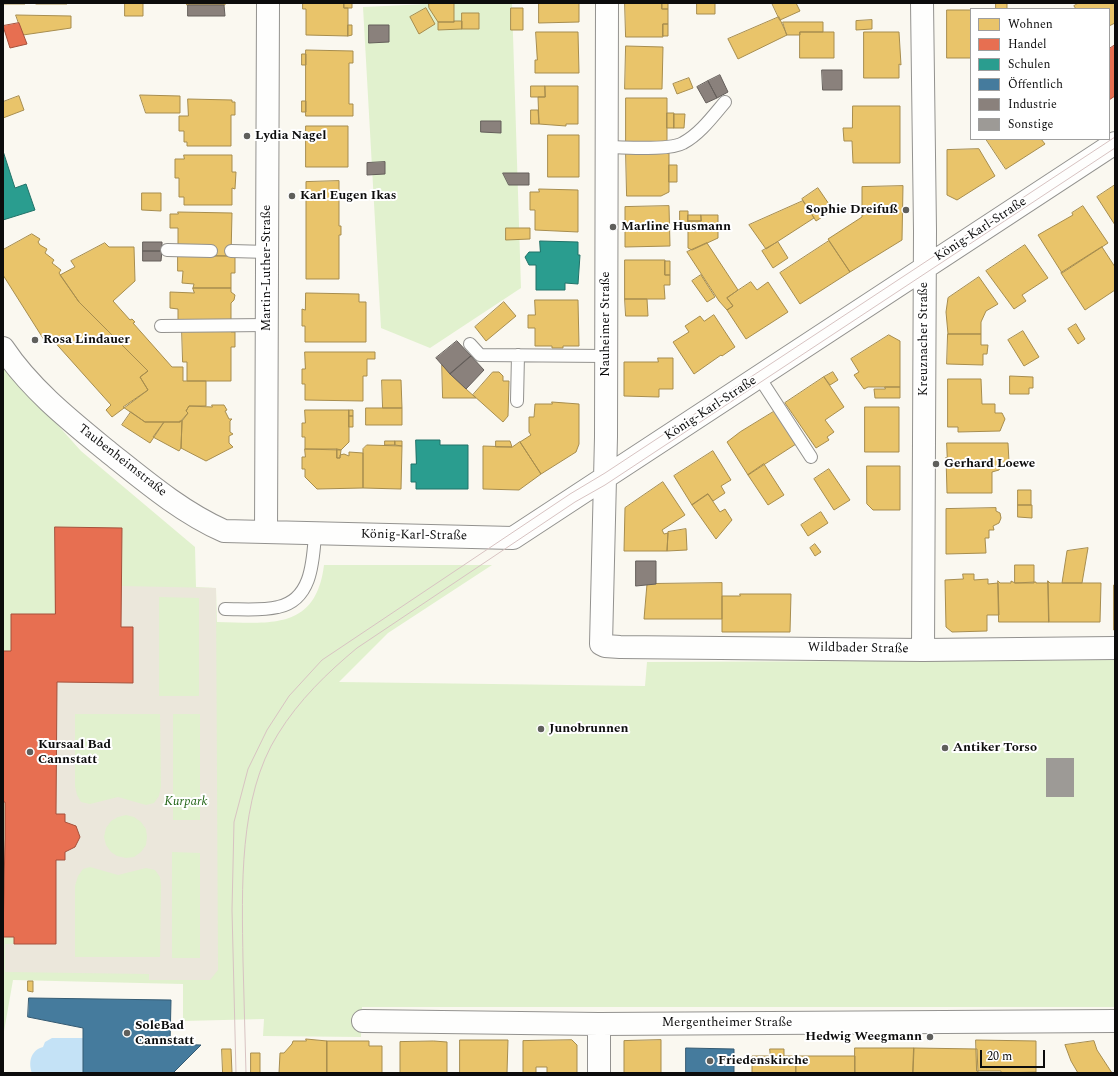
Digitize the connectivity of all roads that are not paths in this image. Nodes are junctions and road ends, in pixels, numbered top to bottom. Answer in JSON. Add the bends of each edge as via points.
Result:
{"nodes":[{"id":1,"x":268,"y":3,"type":"edge"},
{"id":2,"x":607,"y":3,"type":"edge"},
{"id":3,"x":922,"y":3,"type":"edge"},
{"id":4,"x":725,"y":102,"type":"dead end"},
{"id":5,"x":1115,"y":143,"type":"edge"},
{"id":6,"x":606,"y":148,"type":"junction"},
{"id":7,"x":167,"y":250,"type":"dead end"},
{"id":8,"x":211,"y":251,"type":"dead end"},
{"id":9,"x":231,"y":251,"type":"dead end"},
{"id":10,"x":268,"y":252,"type":"junction"},
{"id":11,"x":925,"y":268,"type":"junction"},
{"id":12,"x":267,"y":325,"type":"junction"},
{"id":13,"x":161,"y":326,"type":"dead end"},
{"id":14,"x":470,"y":344,"type":"dead end"},
{"id":15,"x":3,"y":348,"type":"edge"},
{"id":16,"x":518,"y":355,"type":"junction"},
{"id":17,"x":606,"y":356,"type":"junction"},
{"id":18,"x":759,"y":377,"type":"junction"},
{"id":19,"x":518,"y":401,"type":"dead end"},
{"id":20,"x":811,"y":457,"type":"dead end"},
{"id":21,"x":605,"y":479,"type":"junction"},
{"id":22,"x":266,"y":532,"type":"junction"},
{"id":23,"x":315,"y":534,"type":"junction"},
{"id":24,"x":225,"y":609,"type":"dead end"},
{"id":25,"x":601,"y":644,"type":"joint"},
{"id":26,"x":1115,"y":648,"type":"edge"},
{"id":27,"x":923,"y":650,"type":"junction"},
{"id":28,"x":363,"y":1021,"type":"dead end"},
{"id":29,"x":1115,"y":1021,"type":"edge"},
{"id":30,"x":599,"y":1024,"type":"junction"},
{"id":31,"x":599,"y":1073,"type":"edge"}],
"edges":[{"from":1,"to":10,"type":"street","name":"Martin-Luther-Straße"},
{"from":2,"to":6,"type":"street","name":"Nauheimer Straße"},
{"from":3,"to":11,"type":"street","name":"Kreuznacher Straße"},
{"from":4,"to":6,"type":"lane","via":[[700,131],[683,144],[666,148]]},
{"from":5,"to":11,"type":"street","name":"König-Karl-Straße"},
{"from":6,"to":17,"type":"street","name":"Nauheimer Straße"},
{"from":7,"to":8,"type":"lane"},
{"from":9,"to":10,"type":"lane"},
{"from":10,"to":12,"type":"street","name":"Martin-Luther-Straße"},
{"from":11,"to":18,"type":"street","name":"König-Karl-Straße"},
{"from":11,"to":27,"type":"street","name":"Kreuznacher Straße"},
{"from":12,"to":13,"type":"lane"},
{"from":12,"to":22,"type":"street","name":"Martin-Luther-Straße"},
{"from":14,"to":16,"type":"lane","via":[[480,355]]},
{"from":15,"to":22,"type":"street","name":"Taubenheimstraße","via":[[12,362],[42,395],[139,477],[207,524],[224,531]]},
{"from":16,"to":17,"type":"lane"},
{"from":16,"to":19,"type":"lane"},
{"from":17,"to":21,"type":"street","name":"Nauheimer Straße"},
{"from":18,"to":20,"type":"lane"},
{"from":18,"to":21,"type":"street","name":"König-Karl-Straße"},
{"from":21,"to":23,"type":"street","name":"König-Karl-Straße","via":[[513,538]]},
{"from":21,"to":25,"type":"street","name":"Nauheimer Straße"},
{"from":22,"to":23,"type":"street","name":"König-Karl-Straße"},
{"from":23,"to":24,"type":"lane","via":[[314,560],[308,583],[290,601],[279,607]]},
{"from":25,"to":27,"type":"street","name":"Wildbader Straße","via":[[620,647]]},
{"from":26,"to":27,"type":"street","name":"Wildbader Straße"},
{"from":28,"to":30,"type":"street","name":"Mergentheimer Straße"},
{"from":29,"to":30,"type":"street","name":"Mergentheimer Straße"},
{"from":30,"to":31,"type":"street"}]}
